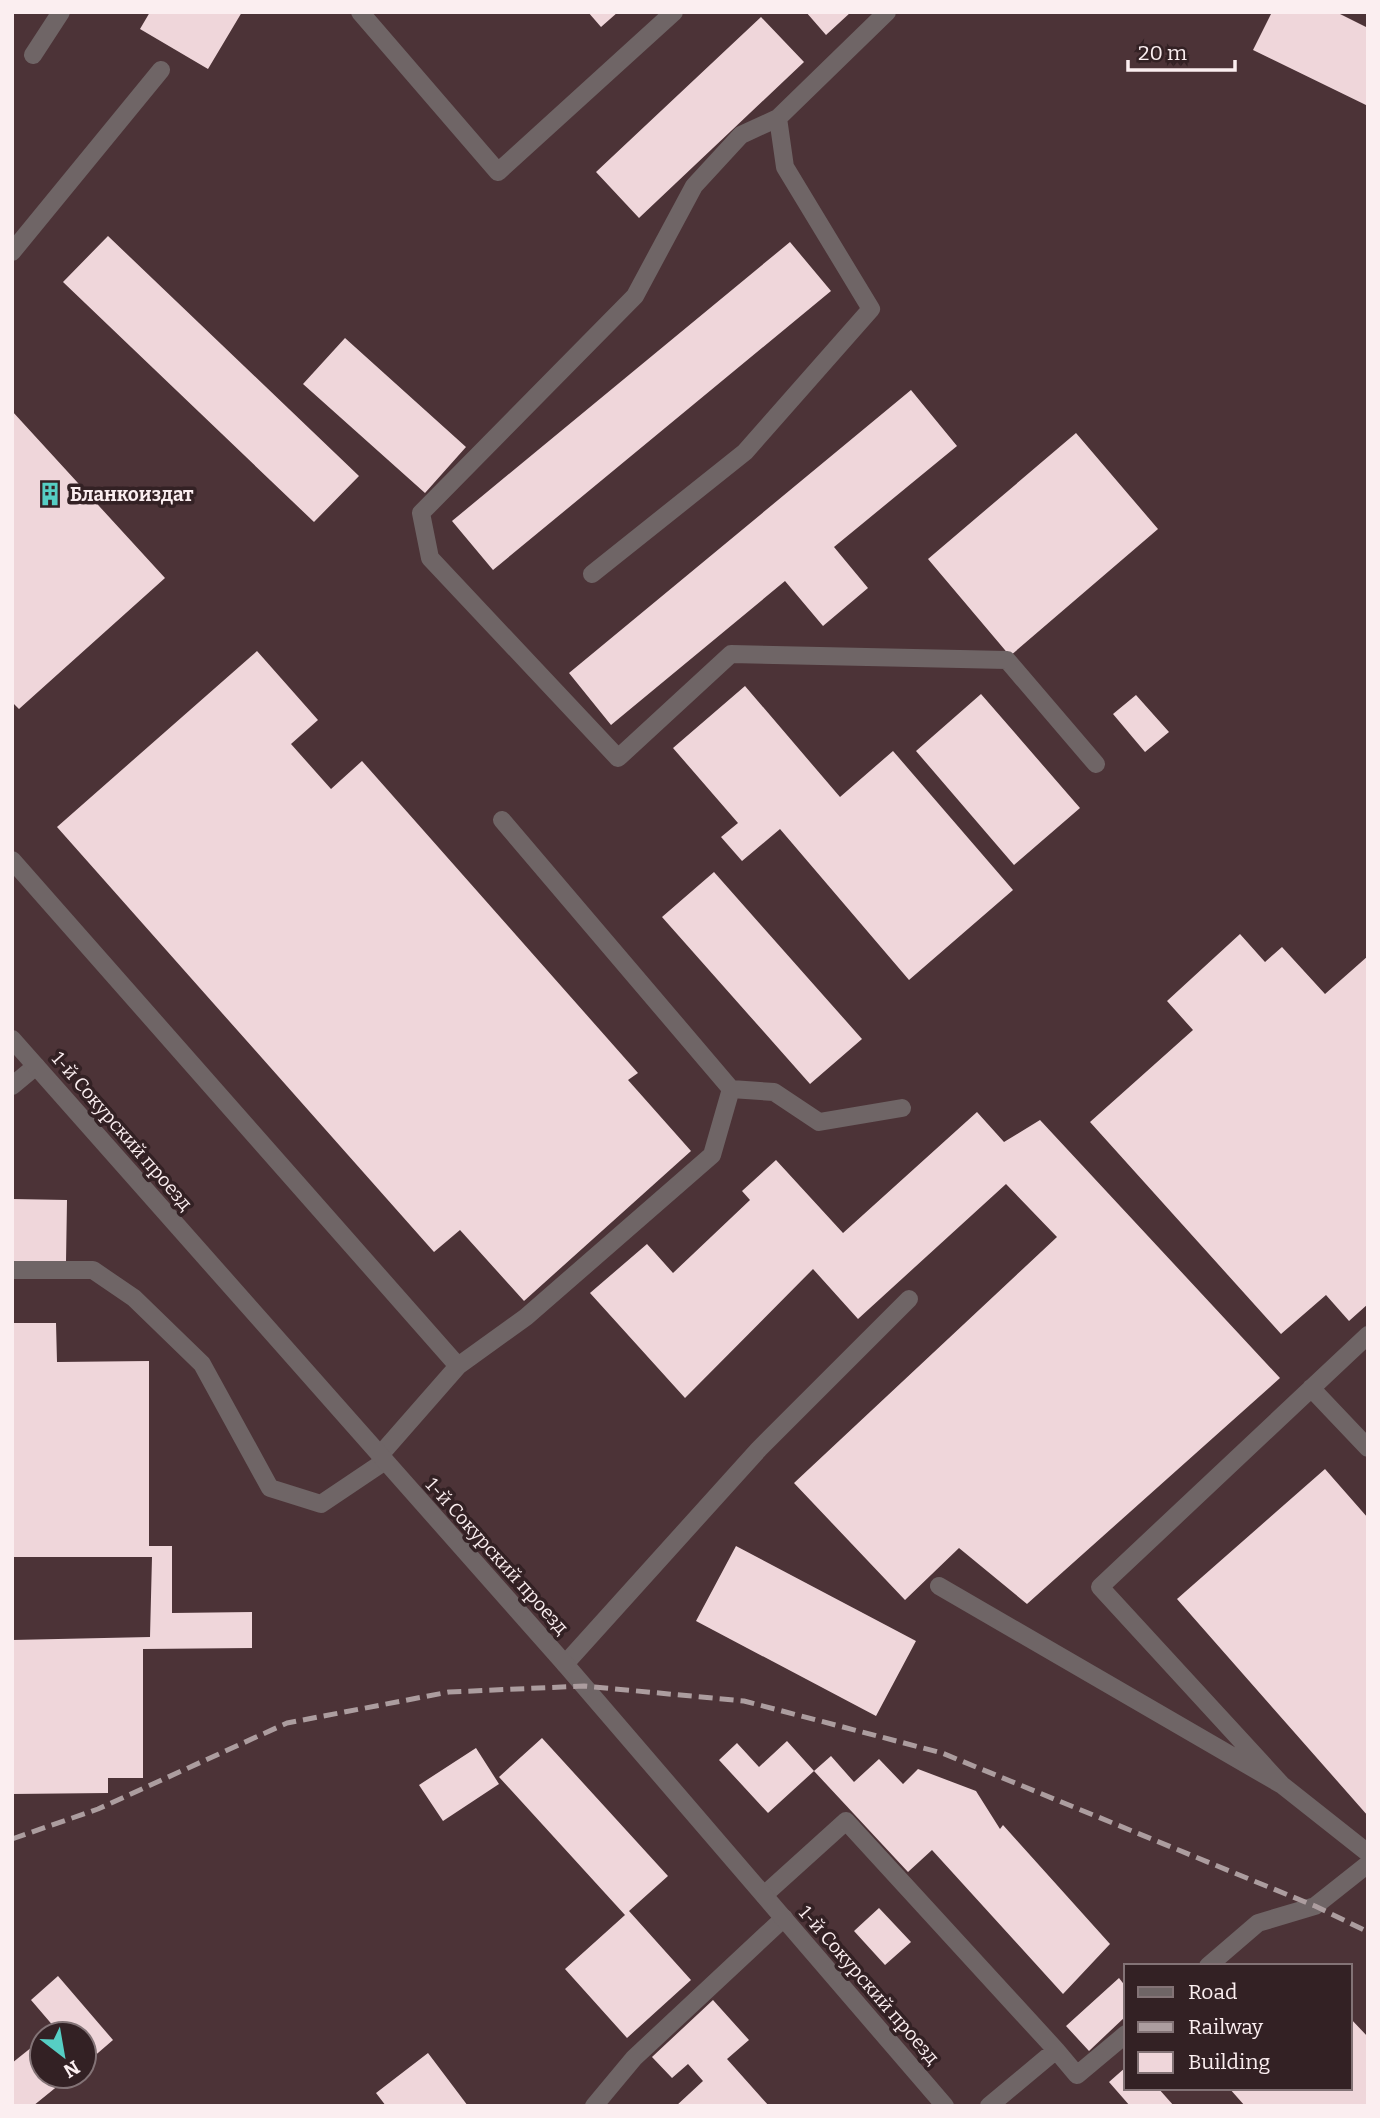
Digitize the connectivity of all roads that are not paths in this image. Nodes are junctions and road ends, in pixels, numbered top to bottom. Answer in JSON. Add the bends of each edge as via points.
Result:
{"nodes":[{"id":1,"x":61,"y":12,"type":"edge"},
{"id":2,"x":360,"y":12,"type":"edge"},
{"id":3,"x":674,"y":12,"type":"edge"},
{"id":4,"x":887,"y":12,"type":"edge"},
{"id":5,"x":33,"y":55,"type":"dead end"},
{"id":6,"x":161,"y":70,"type":"dead end"},
{"id":7,"x":778,"y":118,"type":"junction"},
{"id":8,"x":12,"y":252,"type":"edge"},
{"id":9,"x":592,"y":574,"type":"dead end"},
{"id":10,"x":1096,"y":764,"type":"dead end"},
{"id":11,"x":502,"y":820,"type":"dead end"},
{"id":12,"x":12,"y":860,"type":"edge"},
{"id":13,"x":12,"y":1039,"type":"edge"},
{"id":14,"x":36,"y":1066,"type":"junction"},
{"id":15,"x":12,"y":1087,"type":"edge"},
{"id":16,"x":731,"y":1089,"type":"junction"},
{"id":17,"x":902,"y":1108,"type":"dead end"},
{"id":18,"x":12,"y":1270,"type":"edge"},
{"id":19,"x":909,"y":1299,"type":"dead end"},
{"id":20,"x":1368,"y":1335,"type":"edge"},
{"id":21,"x":458,"y":1366,"type":"junction"},
{"id":22,"x":1311,"y":1388,"type":"junction"},
{"id":23,"x":1368,"y":1448,"type":"edge"},
{"id":24,"x":382,"y":1458,"type":"junction"},
{"id":25,"x":939,"y":1586,"type":"dead end"},
{"id":26,"x":565,"y":1664,"type":"junction"},
{"id":27,"x":1282,"y":1785,"type":"junction"},
{"id":28,"x":1368,"y":1853,"type":"edge"},
{"id":29,"x":1368,"y":1864,"type":"edge"},
{"id":30,"x":764,"y":1895,"type":"junction"},
{"id":31,"x":784,"y":1918,"type":"junction"},
{"id":32,"x":1210,"y":1964,"type":"edge"},
{"id":33,"x":1124,"y":2036,"type":"edge"},
{"id":34,"x":1056,"y":2050,"type":"junction"},
{"id":35,"x":594,"y":2106,"type":"edge"},
{"id":36,"x":945,"y":2106,"type":"edge"},
{"id":37,"x":989,"y":2106,"type":"edge"}],
"edges":[{"from":1,"to":5,"type":"street"},
{"from":2,"to":3,"type":"street","via":[[498,172]]},
{"from":4,"to":7,"type":"street"},
{"from":6,"to":8,"type":"street"},
{"from":7,"to":9,"type":"street","via":[[785,167],[871,309],[745,452]]},
{"from":7,"to":10,"type":"street","via":[[741,135],[694,186],[635,296],[421,513],[430,558],[618,758],[731,654],[745,654],[1007,660]]},
{"from":11,"to":16,"type":"street"},
{"from":12,"to":21,"type":"street"},
{"from":13,"to":14,"type":"street","name":"1-й Сокурский проезд"},
{"from":14,"to":15,"type":"street"},
{"from":14,"to":24,"type":"street","name":"1-й Сокурский проезд"},
{"from":16,"to":17,"type":"street","via":[[774,1092],[819,1122]]},
{"from":16,"to":21,"type":"street","via":[[712,1155],[526,1317]]},
{"from":18,"to":24,"type":"street","via":[[93,1270],[134,1298],[202,1364],[270,1488],[321,1504]]},
{"from":19,"to":26,"type":"street","via":[[759,1449]]},
{"from":20,"to":22,"type":"street"},
{"from":21,"to":24,"type":"street"},
{"from":22,"to":23,"type":"street"},
{"from":22,"to":27,"type":"street","via":[[1100,1587]]},
{"from":24,"to":26,"type":"street","name":"1-й Сокурский проезд"},
{"from":25,"to":27,"type":"street"},
{"from":26,"to":30,"type":"street","name":"1-й Сокурский проезд"},
{"from":27,"to":28,"type":"street"},
{"from":29,"to":32,"type":"street","via":[[1315,1906],[1258,1923]]},
{"from":30,"to":31,"type":"street","name":"1-й Сокурский проезд"},
{"from":30,"to":34,"type":"street","via":[[846,1821]]},
{"from":31,"to":35,"type":"street","via":[[634,2058]]},
{"from":31,"to":36,"type":"street","name":"1-й Сокурский проезд"},
{"from":33,"to":34,"type":"street","via":[[1077,2075]]},
{"from":34,"to":37,"type":"street"}]}
